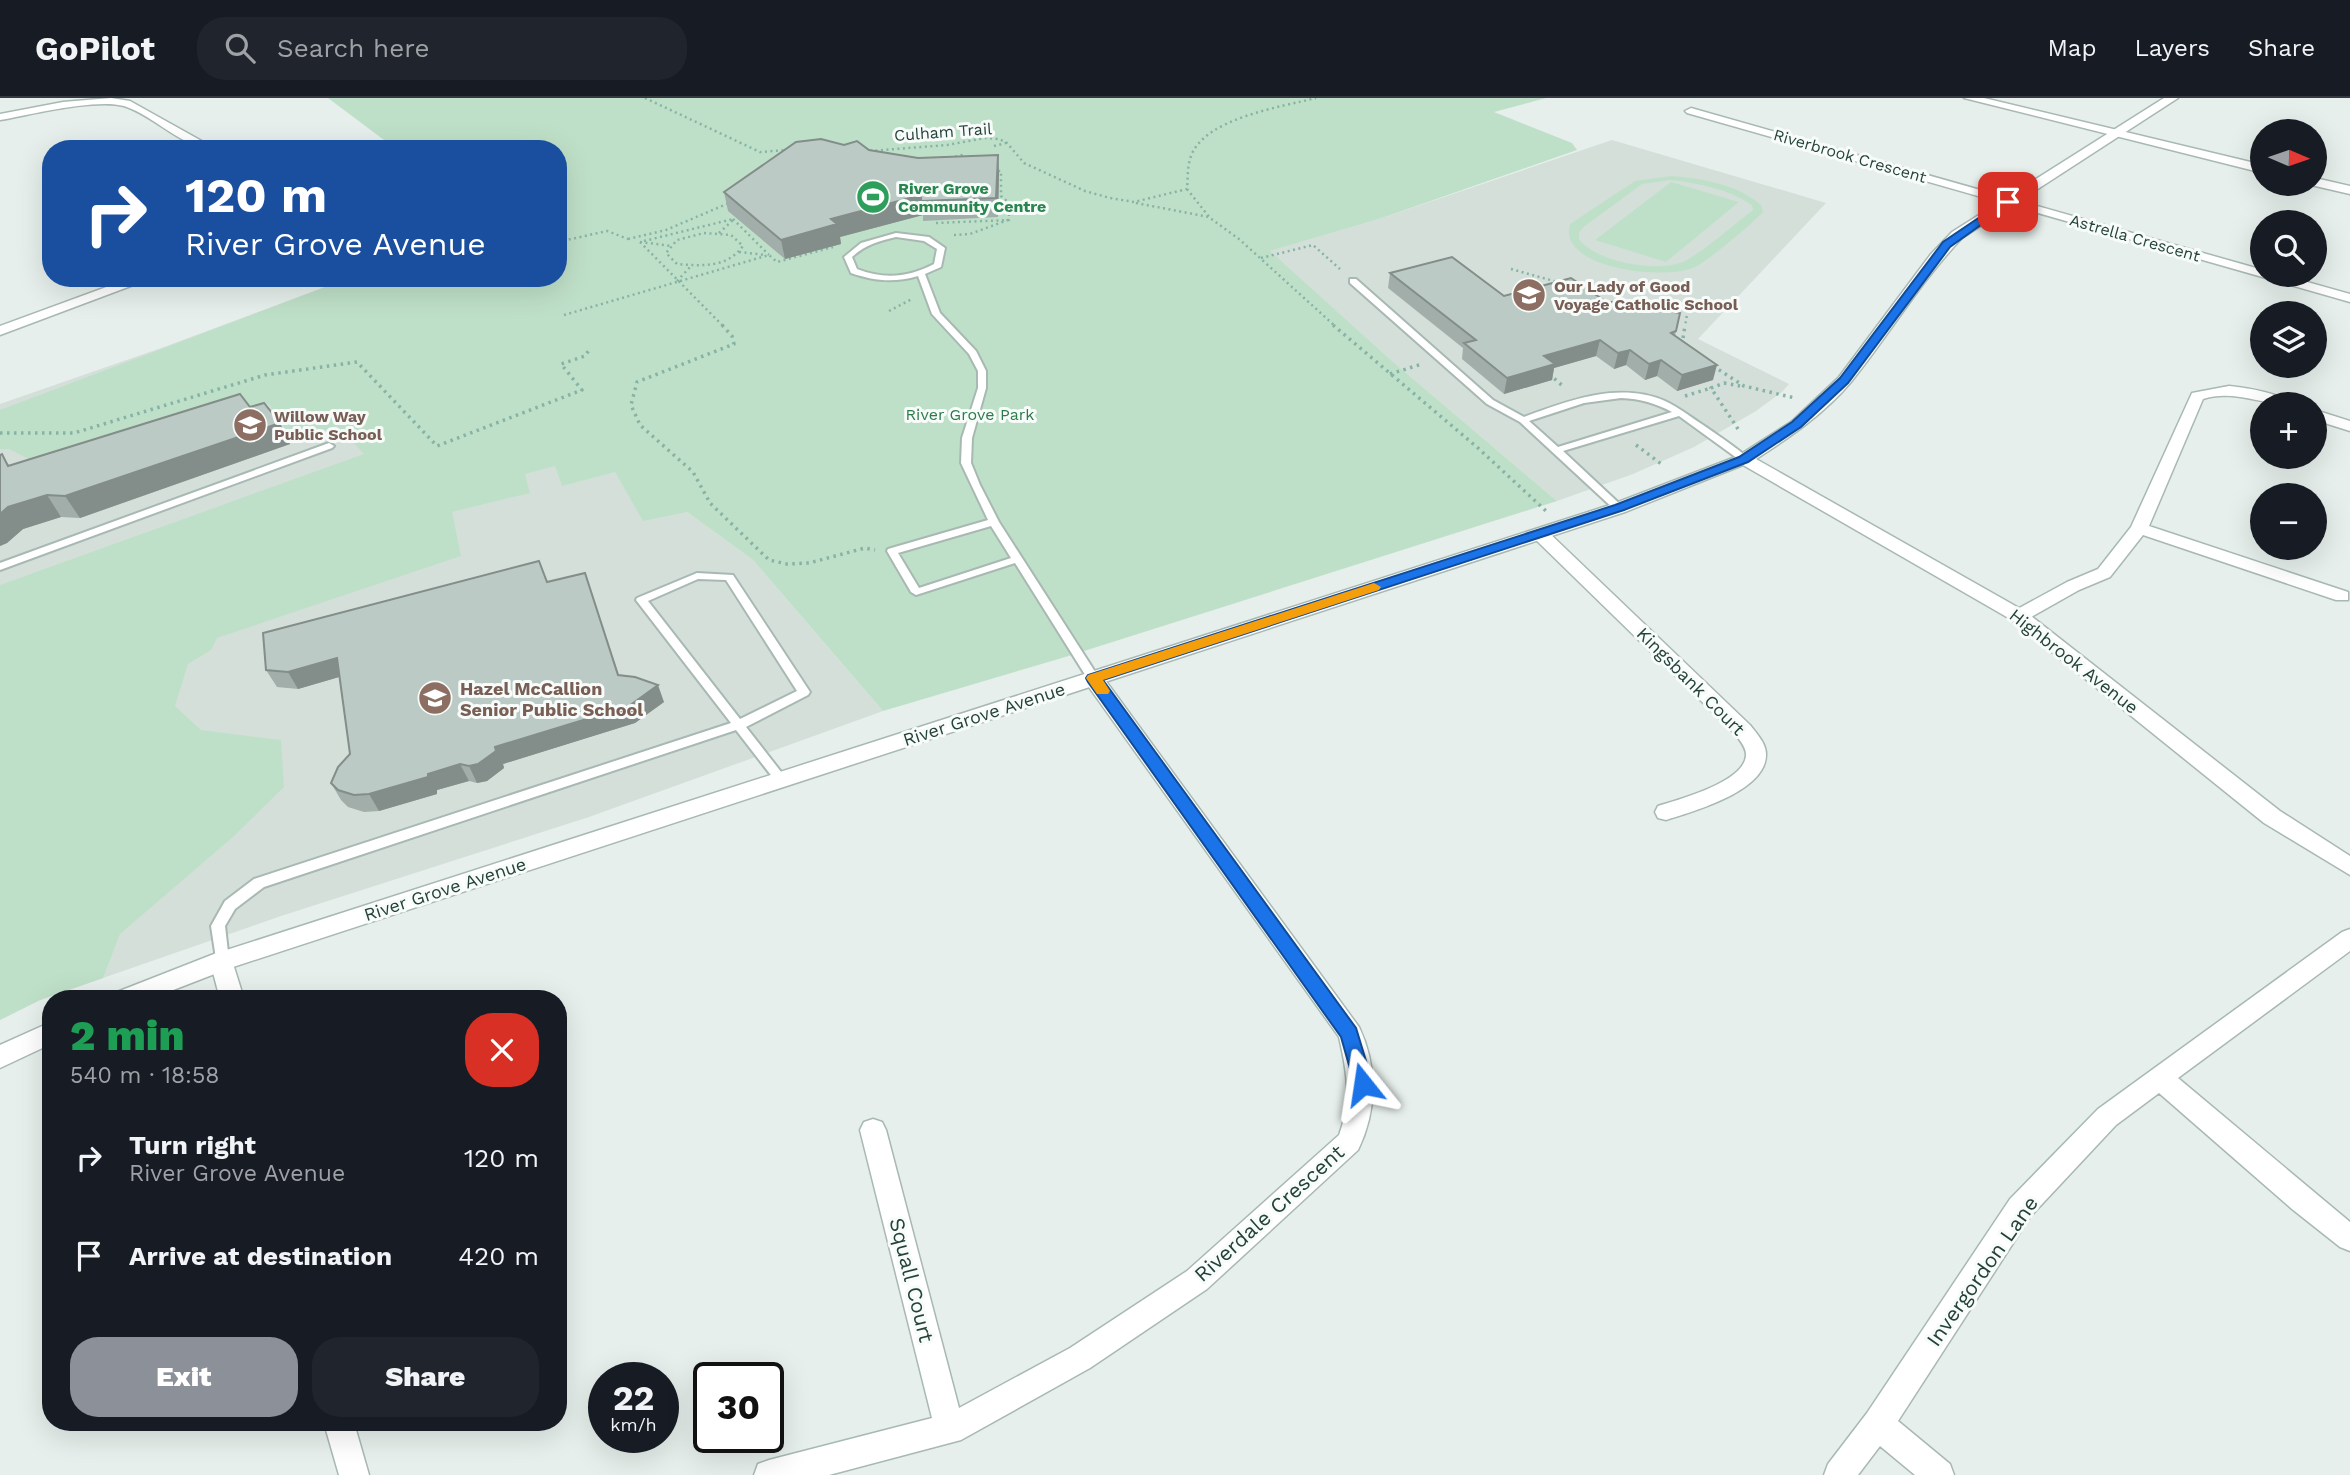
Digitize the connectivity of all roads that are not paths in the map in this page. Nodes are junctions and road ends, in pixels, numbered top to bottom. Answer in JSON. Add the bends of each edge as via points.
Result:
{"nodes":[{"id":1,"x":1970,"y":98,"type":"edge"},
{"id":2,"x":2172,"y":98,"type":"edge"},
{"id":3,"x":1691,"y":111,"type":"dead end"},
{"id":4,"x":0,"y":117,"type":"edge"},
{"id":5,"x":2117,"y":133,"type":"junction"},
{"id":6,"x":194,"y":140,"type":"edge"},
{"id":7,"x":2250,"y":166,"type":"edge"},
{"id":8,"x":2328,"y":185,"type":"edge"},
{"id":9,"x":2350,"y":190,"type":"edge"},
{"id":10,"x":2008,"y":202,"type":"junction"},
{"id":11,"x":2250,"y":270,"type":"edge"},
{"id":12,"x":921,"y":274,"type":"junction"},
{"id":13,"x":1353,"y":281,"type":"road end"},
{"id":14,"x":120,"y":287,"type":"edge"},
{"id":15,"x":2311,"y":287,"type":"edge"},
{"id":16,"x":2350,"y":298,"type":"edge"},
{"id":17,"x":0,"y":331,"type":"edge"},
{"id":18,"x":2250,"y":394,"type":"edge"},
{"id":19,"x":1680,"y":413,"type":"junction"},
{"id":20,"x":2327,"y":419,"type":"edge"},
{"id":21,"x":1523,"y":420,"type":"junction"},
{"id":22,"x":2350,"y":426,"type":"edge"},
{"id":23,"x":329,"y":446,"type":"dead end"},
{"id":24,"x":1557,"y":450,"type":"junction"},
{"id":25,"x":1749,"y":455,"type":"junction"},
{"id":26,"x":1619,"y":508,"type":"junction"},
{"id":27,"x":994,"y":522,"type":"junction"},
{"id":28,"x":2139,"y":528,"type":"junction"},
{"id":29,"x":1540,"y":534,"type":"junction"},
{"id":30,"x":1018,"y":559,"type":"junction"},
{"id":31,"x":0,"y":568,"type":"edge"},
{"id":32,"x":2342,"y":596,"type":"dead end"},
{"id":33,"x":2020,"y":616,"type":"junction"},
{"id":34,"x":1094,"y":678,"type":"junction"},
{"id":35,"x":738,"y":725,"type":"junction"},
{"id":36,"x":780,"y":780,"type":"junction"},
{"id":37,"x":1666,"y":812,"type":"dead end"},
{"id":38,"x":2350,"y":867,"type":"edge"},
{"id":39,"x":2350,"y":938,"type":"edge"},
{"id":40,"x":222,"y":961,"type":"junction"},
{"id":41,"x":148,"y":990,"type":"edge"},
{"id":42,"x":230,"y":990,"type":"edge"},
{"id":43,"x":42,"y":1036,"type":"edge"},
{"id":44,"x":0,"y":1057,"type":"edge"},
{"id":45,"x":2159,"y":1077,"type":"junction"},
{"id":46,"x":873,"y":1130,"type":"dead end"},
{"id":47,"x":2350,"y":1238,"type":"edge"},
{"id":48,"x":1878,"y":1424,"type":"junction"},
{"id":49,"x":950,"y":1429,"type":"junction"},
{"id":50,"x":341,"y":1431,"type":"edge"},
{"id":51,"x":354,"y":1475,"type":"edge"},
{"id":52,"x":769,"y":1475,"type":"edge"},
{"id":53,"x":1839,"y":1475,"type":"edge"},
{"id":54,"x":1939,"y":1475,"type":"edge"}],
"edges":[{"from":1,"to":5,"type":"street"},
{"from":2,"to":5,"type":"street","name":"River Grove Avenue"},
{"from":3,"to":10,"type":"street","name":"Riverbrook Crescent"},
{"from":4,"to":6,"type":"street","via":[[118,100]]},
{"from":5,"to":7,"type":"street"},
{"from":5,"to":10,"type":"street","name":"River Grove Avenue"},
{"from":8,"to":9,"type":"street"},
{"from":10,"to":11,"type":"street","name":"Astrella Crescent"},
{"from":10,"to":25,"type":"street","name":"River Grove Avenue","via":[[1947,244],[1851,372],[1797,425]]},
{"from":12,"to":12,"type":"lane","via":[[938,265],[941,256],[941,248],[926,239],[874,239],[848,257],[854,271],[865,276],[882,279]]},
{"from":12,"to":27,"type":"lane","via":[[936,314],[973,353],[982,370],[966,463]]},
{"from":13,"to":21,"type":"lane","via":[[1490,402]]},
{"from":14,"to":17,"type":"street"},
{"from":15,"to":16,"type":"street","name":"Astrella Crescent"},
{"from":18,"to":28,"type":"street","via":[[2211,390],[2197,396]]},
{"from":19,"to":21,"type":"lane","via":[[1653,399],[1615,393]]},
{"from":19,"to":24,"type":"lane"},
{"from":19,"to":25,"type":"lane"},
{"from":20,"to":22,"type":"street"},
{"from":21,"to":24,"type":"lane"},
{"from":23,"to":31,"type":"lane"},
{"from":24,"to":26,"type":"lane"},
{"from":25,"to":26,"type":"street","name":"River Grove Avenue"},
{"from":25,"to":33,"type":"street","name":"Highbrook Avenue"},
{"from":26,"to":29,"type":"street","name":"River Grove Avenue"},
{"from":27,"to":30,"type":"lane"},
{"from":27,"to":30,"type":"lane","via":[[892,551],[916,592]]},
{"from":28,"to":32,"type":"street"},
{"from":28,"to":33,"type":"street","via":[[2104,573]]},
{"from":29,"to":34,"type":"street","name":"River Grove Avenue"},
{"from":29,"to":37,"type":"street","name":"Kingsbank Court","via":[[1752,742],[1756,754],[1752,770],[1718,794]]},
{"from":30,"to":34,"type":"lane"},
{"from":33,"to":38,"type":"street","name":"Highbrook Avenue","via":[[2272,817]]},
{"from":34,"to":36,"type":"street","name":"River Grove Avenue"},
{"from":34,"to":49,"type":"street","name":"Riverdale Crescent","via":[[1350,1034],[1363,1084],[1359,1118],[1349,1142],[1197,1280],[1080,1358]]},
{"from":35,"to":35,"type":"lane","via":[[804,692],[729,577],[697,576],[641,600]]},
{"from":35,"to":36,"type":"lane"},
{"from":35,"to":40,"type":"lane","via":[[259,883],[230,905],[218,926]]},
{"from":36,"to":40,"type":"street","name":"River Grove Avenue"},
{"from":39,"to":45,"type":"street","name":"Invergordon Lane"},
{"from":40,"to":41,"type":"street","name":"River Grove Avenue"},
{"from":40,"to":42,"type":"street"},
{"from":43,"to":44,"type":"street"},
{"from":45,"to":47,"type":"street"},
{"from":45,"to":48,"type":"street","name":"Invergordon Lane","via":[[2107,1117],[2020,1208]]},
{"from":46,"to":49,"type":"street","name":"Squall Court"},
{"from":48,"to":53,"type":"street","name":"Invergordon Lane"},
{"from":48,"to":54,"type":"street"},
{"from":49,"to":52,"type":"street","name":"Riverdale Crescent"},
{"from":50,"to":51,"type":"street"}]}
